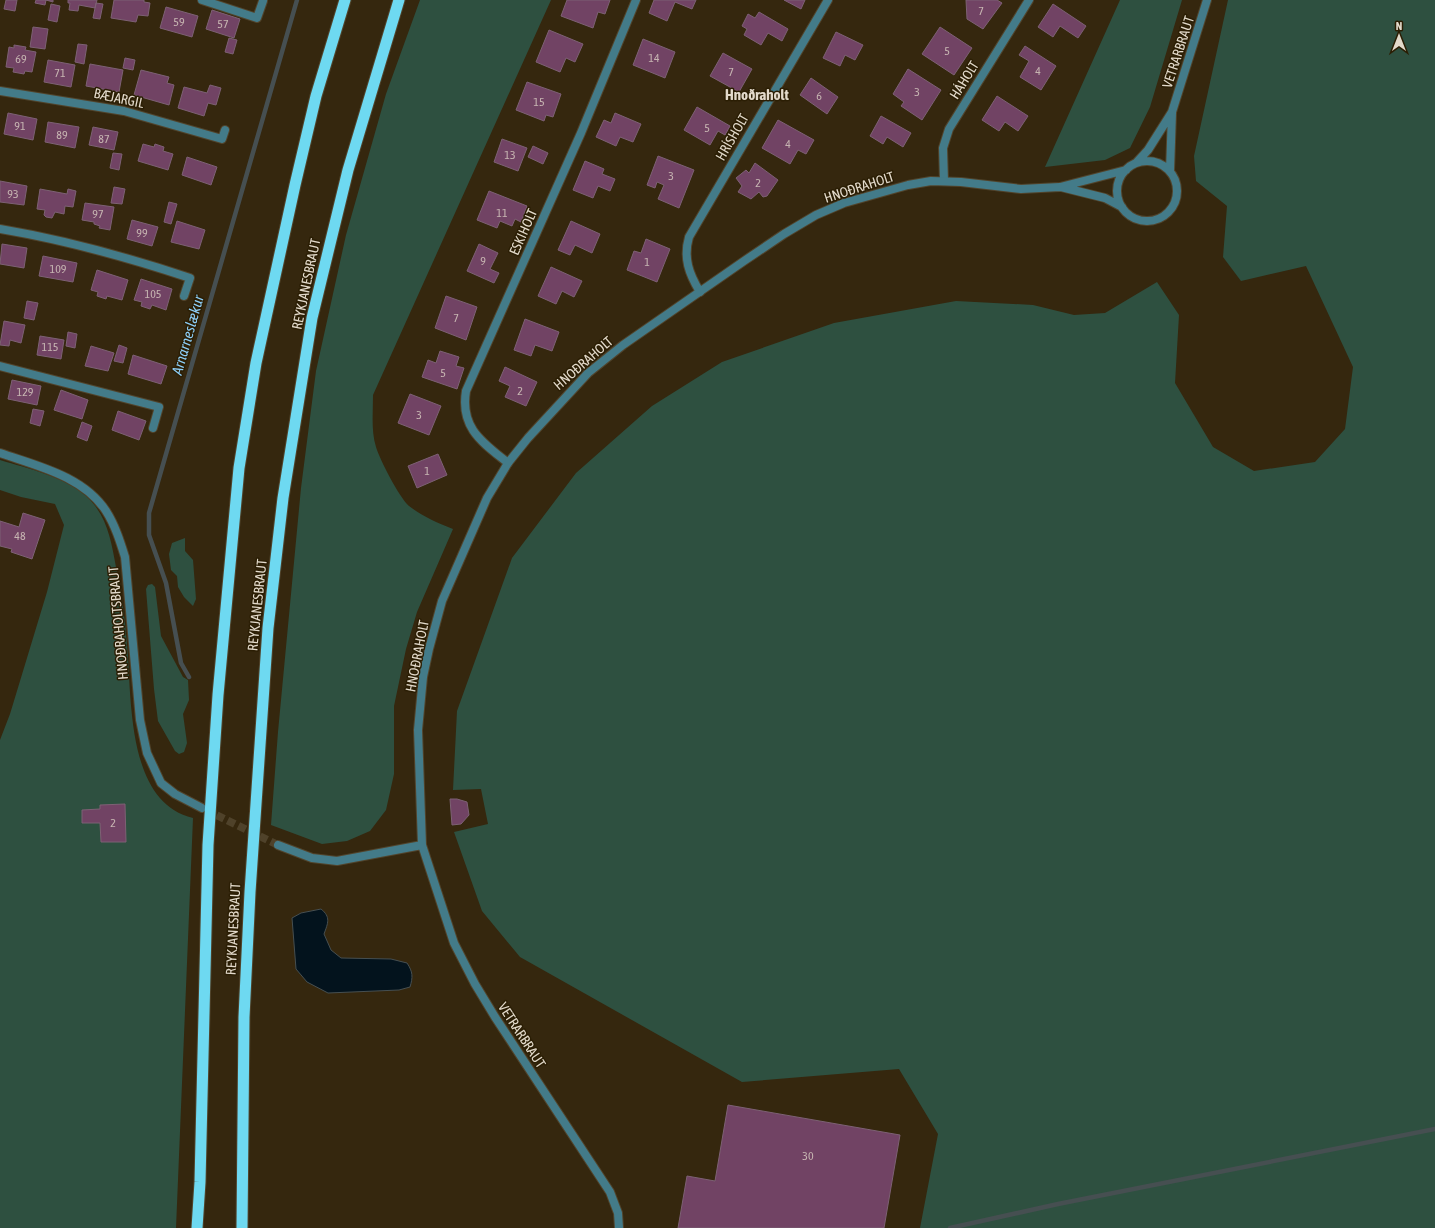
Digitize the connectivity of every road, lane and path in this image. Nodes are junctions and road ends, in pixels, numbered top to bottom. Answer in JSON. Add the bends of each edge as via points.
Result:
{"nodes":[{"id":1,"x":202,"y":0,"type":"edge"},
{"id":2,"x":345,"y":0,"type":"edge"},
{"id":3,"x":399,"y":0,"type":"edge"},
{"id":4,"x":636,"y":0,"type":"edge"},
{"id":5,"x":828,"y":0,"type":"edge"},
{"id":6,"x":1029,"y":0,"type":"edge"},
{"id":7,"x":1207,"y":0,"type":"edge"},
{"id":8,"x":263,"y":1,"type":"dead end"},
{"id":9,"x":0,"y":91,"type":"edge"},
{"id":10,"x":1172,"y":112,"type":"junction"},
{"id":11,"x":225,"y":130,"type":"dead end"},
{"id":12,"x":1137,"y":162,"type":"junction"},
{"id":13,"x":1126,"y":170,"type":"junction"},
{"id":14,"x":1170,"y":171,"type":"junction"},
{"id":15,"x":944,"y":181,"type":"junction"},
{"id":16,"x":1060,"y":187,"type":"junction"},
{"id":17,"x":1122,"y":208,"type":"junction"},
{"id":18,"x":0,"y":229,"type":"edge"},
{"id":19,"x":700,"y":292,"type":"junction"},
{"id":20,"x":184,"y":296,"type":"dead end"},
{"id":21,"x":0,"y":366,"type":"edge"},
{"id":22,"x":153,"y":428,"type":"dead end"},
{"id":23,"x":0,"y":453,"type":"edge"},
{"id":24,"x":508,"y":463,"type":"junction"},
{"id":25,"x":202,"y":808,"type":"tunnel mouth"},
{"id":26,"x":278,"y":845,"type":"tunnel mouth"},
{"id":27,"x":422,"y":845,"type":"junction"},
{"id":28,"x":197,"y":1228,"type":"edge"},
{"id":29,"x":242,"y":1228,"type":"edge"},
{"id":30,"x":619,"y":1228,"type":"edge"}],
"edges":[{"from":1,"to":8,"type":"street","via":[[257,18]]},
{"from":2,"to":28,"type":"highway","name":"REYKJANESBRAUT","via":[[316,96],[295,185],[256,363],[239,468],[218,696],[208,845]]},
{"from":3,"to":29,"type":"highway","name":"REYKJANESBRAUT","via":[[348,170],[312,318],[283,498],[268,628],[250,892],[244,1017]]},
{"from":4,"to":24,"type":"street","name":"ESKIHOLT","via":[[581,133],[466,391],[466,410],[470,427],[481,441]]},
{"from":5,"to":19,"type":"street","name":"HRÍSHOLT","via":[[689,237],[687,264]]},
{"from":6,"to":15,"type":"street","name":"HÁHOLT","via":[[949,129],[943,148]]},
{"from":7,"to":10,"type":"street","name":"VETRARBRAUT"},
{"from":9,"to":11,"type":"street","name":"BÆJARGIL","via":[[124,111],[222,139]]},
{"from":10,"to":12,"type":"street","name":"VETRARBRAUT"},
{"from":10,"to":14,"type":"street","name":"VETRARBRAUT"},
{"from":12,"to":13,"type":"street","name":"VETRARBRAUT"},
{"from":12,"to":14,"type":"street","via":[[1155,162]]},
{"from":13,"to":16,"type":"street","name":"HNOÐRAHOLT"},
{"from":13,"to":17,"type":"street","via":[[1118,184]]},
{"from":14,"to":17,"type":"street","name":"VETRARBRAUT","via":[[1175,178],[1178,192],[1173,207],[1164,216],[1143,221],[1129,215]]},
{"from":15,"to":16,"type":"street","name":"HNOÐRAHOLT","via":[[1021,189]]},
{"from":15,"to":19,"type":"street","name":"HNOÐRAHOLT","via":[[908,185],[844,202],[784,234]]},
{"from":16,"to":17,"type":"street","name":"HNOÐRAHOLT","via":[[1105,198]]},
{"from":18,"to":20,"type":"street","via":[[76,244],[190,278]]},
{"from":19,"to":24,"type":"street","name":"HNOÐRAHOLT","via":[[623,345],[588,373],[553,409]]},
{"from":21,"to":22,"type":"street","via":[[158,407]]},
{"from":23,"to":25,"type":"street","name":"HNOÐRAHOLTSBRAUT","via":[[62,474],[89,492],[106,511],[125,557],[140,720],[146,753],[161,783],[175,794]]},
{"from":24,"to":27,"type":"street","name":"HNOÐRAHOLT","via":[[472,530],[442,601],[429,649],[418,730]]},
{"from":26,"to":27,"type":"street","via":[[312,858],[337,861]]},
{"from":27,"to":30,"type":"street","name":"VETRARBRAUT","via":[[454,943],[495,1017],[610,1192],[618,1213]]}]}
